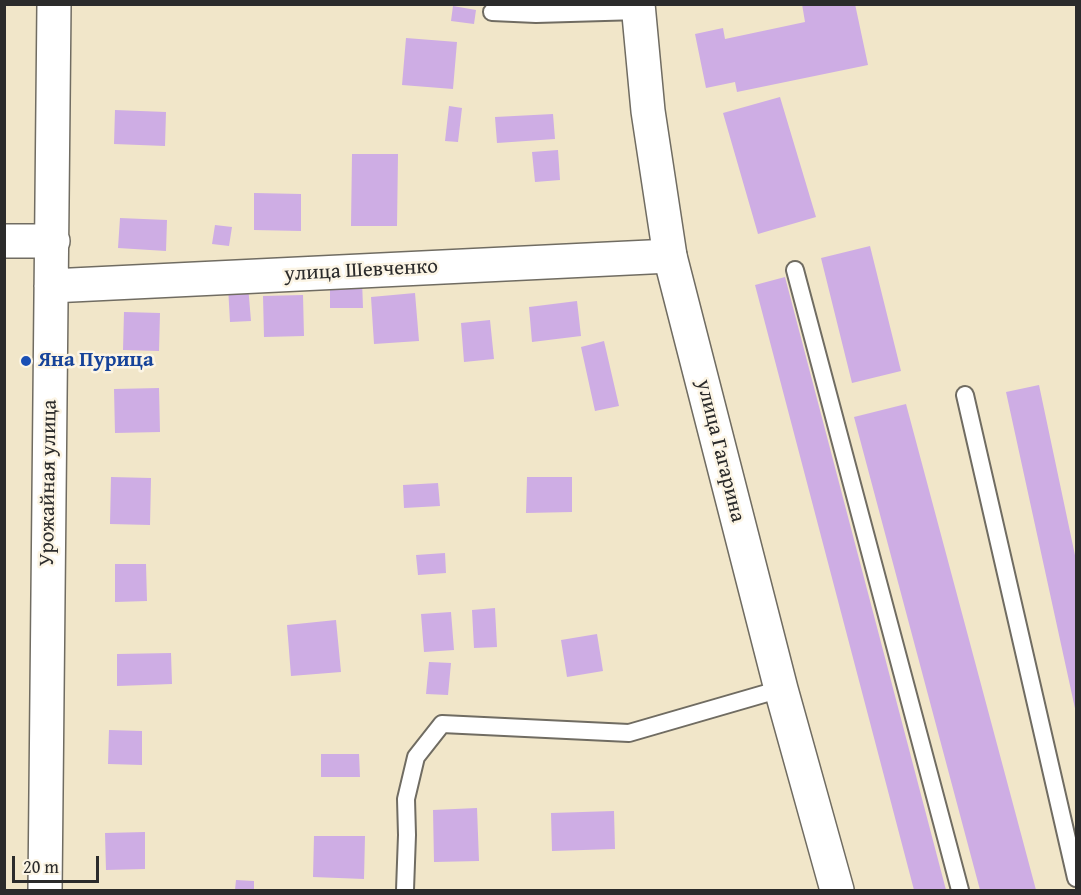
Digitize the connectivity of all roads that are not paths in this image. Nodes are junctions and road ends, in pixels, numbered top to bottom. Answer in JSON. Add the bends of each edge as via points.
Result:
{"nodes":[{"id":1,"x":54,"y":4,"type":"edge"},
{"id":2,"x":639,"y":8,"type":"edge"},
{"id":3,"x":492,"y":12,"type":"dead end"},
{"id":4,"x":4,"y":241,"type":"edge"},
{"id":5,"x":53,"y":241,"type":"junction"},
{"id":6,"x":670,"y":256,"type":"junction"},
{"id":7,"x":795,"y":270,"type":"dead end"},
{"id":8,"x":51,"y":286,"type":"junction"},
{"id":9,"x":965,"y":395,"type":"dead end"},
{"id":10,"x":781,"y":689,"type":"junction"},
{"id":11,"x":1077,"y":878,"type":"edge"},
{"id":12,"x":45,"y":891,"type":"edge"},
{"id":13,"x":405,"y":891,"type":"edge"},
{"id":14,"x":837,"y":891,"type":"edge"},
{"id":15,"x":960,"y":891,"type":"edge"}],
"edges":[{"from":1,"to":5,"type":"street","name":"Урожайная улица"},
{"from":2,"to":3,"type":"lane","via":[[536,14]]},
{"from":2,"to":6,"type":"street","name":"улица Гагарина","via":[[648,111]]},
{"from":4,"to":5,"type":"street"},
{"from":5,"to":8,"type":"street","name":"Урожайная улица"},
{"from":6,"to":8,"type":"street","name":"улица Шевченко"},
{"from":6,"to":10,"type":"street","name":"улица Гагарина"},
{"from":7,"to":15,"type":"lane"},
{"from":8,"to":12,"type":"street","name":"Урожайная улица"},
{"from":9,"to":11,"type":"lane"},
{"from":10,"to":13,"type":"lane","via":[[629,733],[442,724],[416,757],[406,799]]},
{"from":10,"to":14,"type":"street","name":"улица Гагарина"}]}
